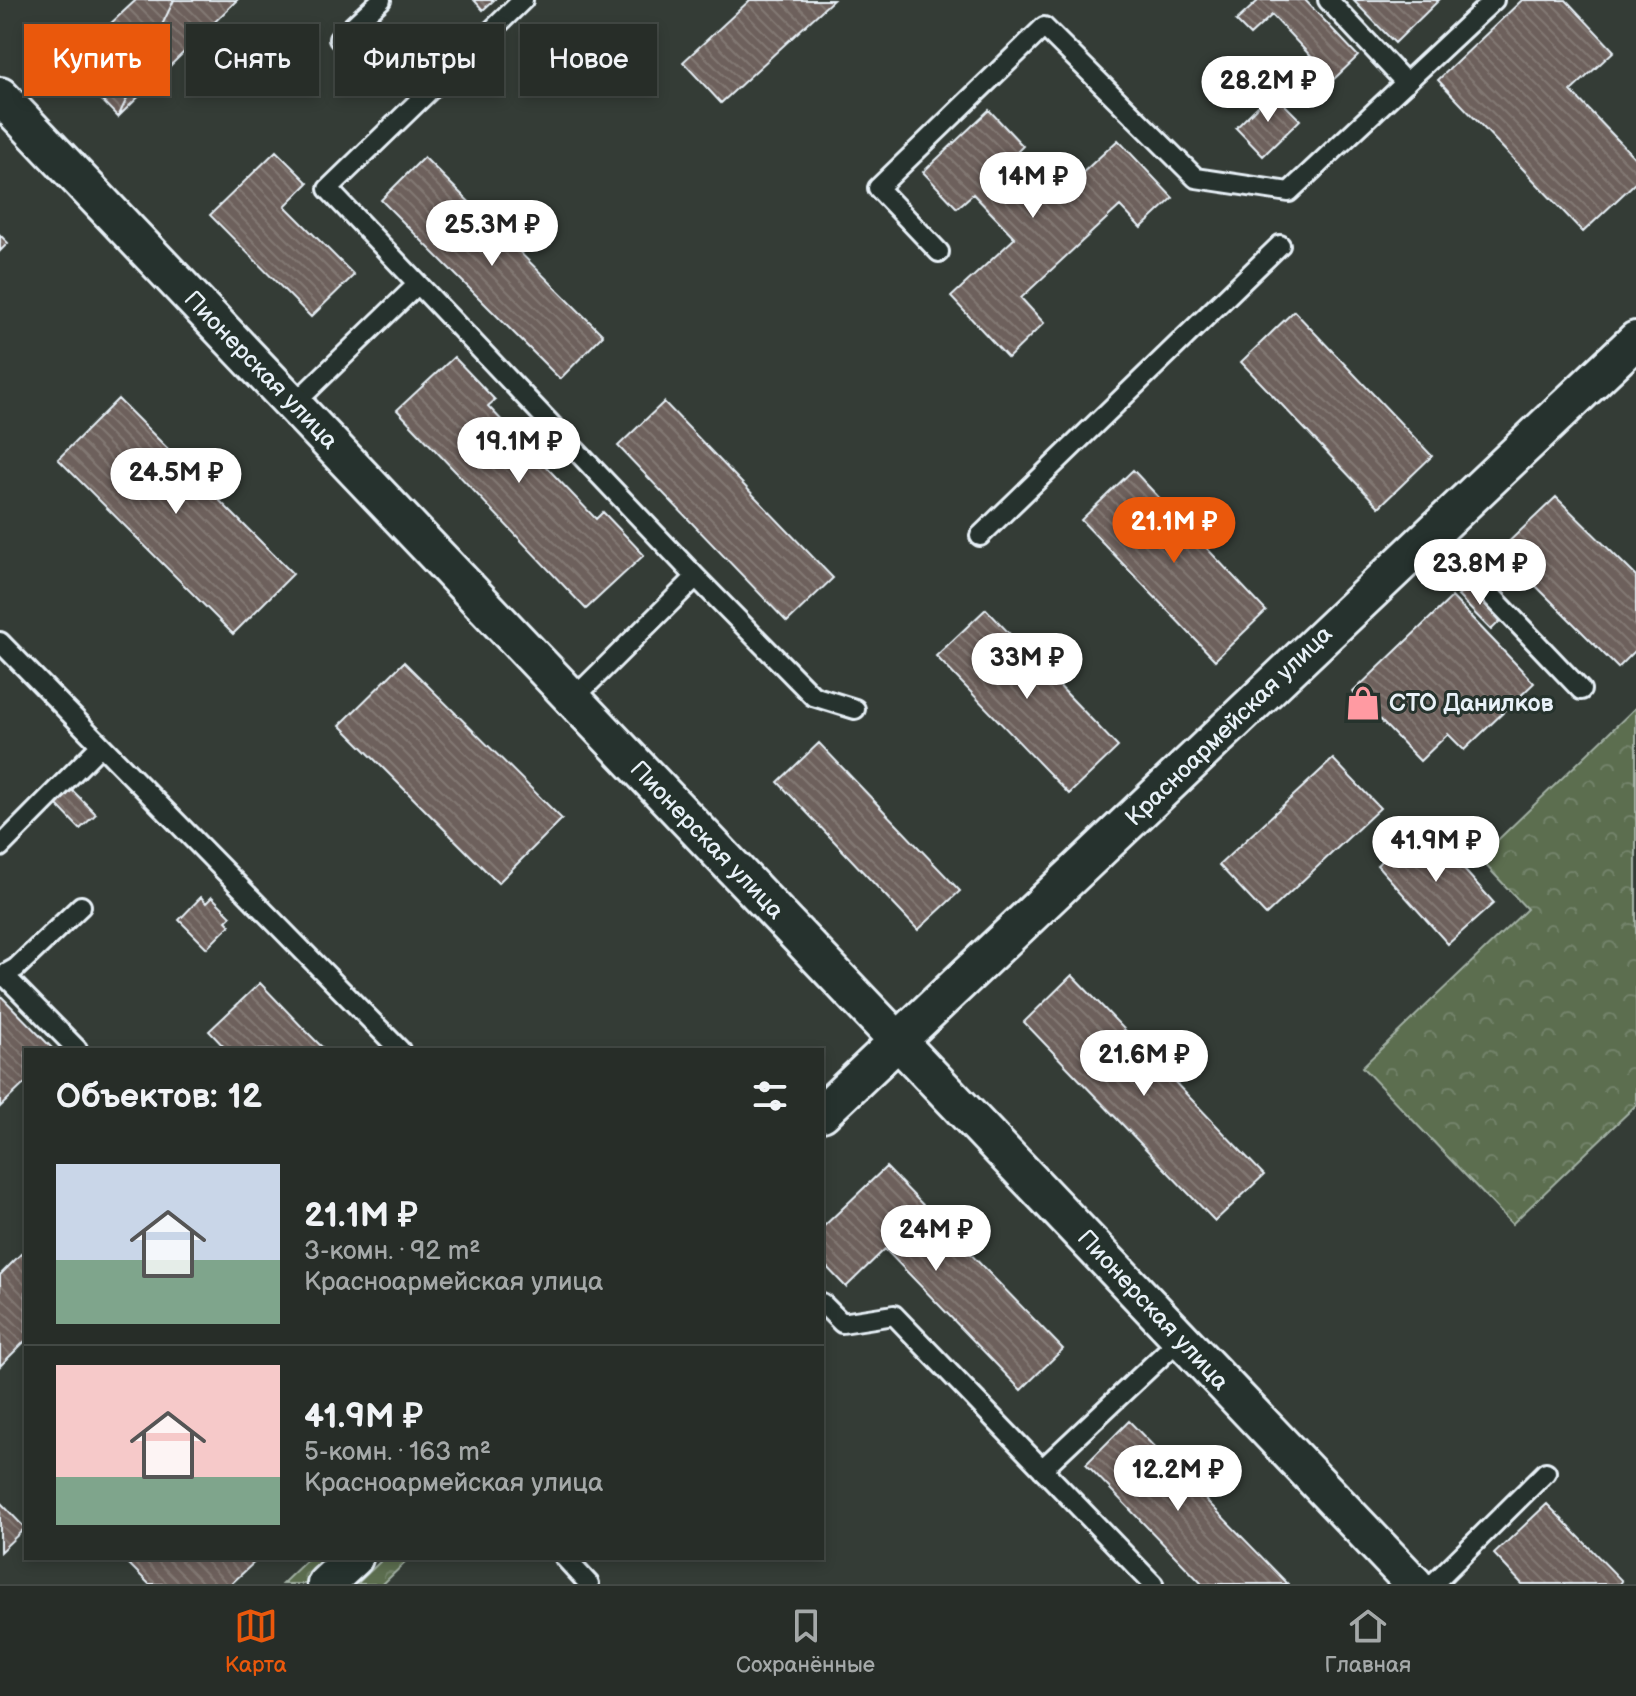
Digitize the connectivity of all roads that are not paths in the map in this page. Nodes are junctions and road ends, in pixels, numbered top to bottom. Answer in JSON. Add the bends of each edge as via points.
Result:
{"nodes":[{"id":1,"x":381,"y":0,"type":"edge"},
{"id":2,"x":523,"y":0,"type":"edge"},
{"id":3,"x":1328,"y":0,"type":"edge"},
{"id":4,"x":1494,"y":0,"type":"edge"},
{"id":5,"x":355,"y":24,"type":"edge"},
{"id":6,"x":1406,"y":83,"type":"junction"},
{"id":7,"x":0,"y":96,"type":"edge"},
{"id":8,"x":1280,"y":245,"type":"dead end"},
{"id":9,"x":939,"y":252,"type":"dead end"},
{"id":10,"x":418,"y":284,"type":"junction"},
{"id":11,"x":1636,"y":340,"type":"edge"},
{"id":12,"x":293,"y":405,"type":"junction"},
{"id":13,"x":1432,"y":533,"type":"junction"},
{"id":14,"x":980,"y":536,"type":"dead end"},
{"id":15,"x":696,"y":577,"type":"junction"},
{"id":16,"x":0,"y":642,"type":"edge"},
{"id":17,"x":1581,"y":690,"type":"dead end"},
{"id":18,"x":573,"y":699,"type":"junction"},
{"id":19,"x":855,"y":709,"type":"dead end"},
{"id":20,"x":101,"y":745,"type":"junction"},
{"id":21,"x":0,"y":847,"type":"edge"},
{"id":22,"x":81,"y":906,"type":"dead end"},
{"id":23,"x":2,"y":976,"type":"edge"},
{"id":24,"x":898,"y":1041,"type":"junction"},
{"id":25,"x":76,"y":1048,"type":"edge"},
{"id":26,"x":398,"y":1048,"type":"edge"},
{"id":27,"x":824,"y":1111,"type":"edge"},
{"id":28,"x":824,"y":1305,"type":"edge"},
{"id":29,"x":1180,"y":1339,"type":"junction"},
{"id":30,"x":1042,"y":1469,"type":"junction"},
{"id":31,"x":1546,"y":1472,"type":"dead end"},
{"id":32,"x":352,"y":1560,"type":"edge"},
{"id":33,"x":567,"y":1560,"type":"edge"},
{"id":34,"x":326,"y":1584,"type":"edge"},
{"id":35,"x":589,"y":1584,"type":"edge"},
{"id":36,"x":1153,"y":1584,"type":"edge"},
{"id":37,"x":1414,"y":1584,"type":"edge"},
{"id":38,"x":1433,"y":1584,"type":"edge"}],
"edges":[{"from":1,"to":5,"type":"lane"},
{"from":2,"to":10,"type":"lane","via":[[328,189]]},
{"from":3,"to":6,"type":"lane"},
{"from":4,"to":6,"type":"lane"},
{"from":6,"to":9,"type":"lane","via":[[1289,192],[1196,178],[1044,27],[878,188]]},
{"from":7,"to":12,"type":"street","name":"Пионерская улица"},
{"from":8,"to":14,"type":"lane"},
{"from":10,"to":12,"type":"lane"},
{"from":10,"to":15,"type":"lane"},
{"from":11,"to":13,"type":"street","name":"Красноармейская улица"},
{"from":12,"to":18,"type":"street","name":"Пионерская улица"},
{"from":13,"to":17,"type":"lane"},
{"from":13,"to":24,"type":"street","name":"Красноармейская улица"},
{"from":15,"to":18,"type":"lane"},
{"from":15,"to":19,"type":"lane","via":[[813,696]]},
{"from":16,"to":20,"type":"lane"},
{"from":18,"to":24,"type":"street","name":"Пионерская улица"},
{"from":20,"to":21,"type":"lane"},
{"from":20,"to":26,"type":"lane"},
{"from":22,"to":23,"type":"lane"},
{"from":23,"to":25,"type":"lane"},
{"from":24,"to":27,"type":"street","name":"Красноармейская улица"},
{"from":24,"to":29,"type":"street","name":"Пионерская улица"},
{"from":28,"to":30,"type":"lane","via":[[842,1323],[894,1315]]},
{"from":29,"to":30,"type":"lane"},
{"from":29,"to":37,"type":"street","name":"Пионерская улица"},
{"from":30,"to":36,"type":"lane"},
{"from":31,"to":38,"type":"lane"},
{"from":32,"to":34,"type":"street"},
{"from":33,"to":35,"type":"lane"}]}
